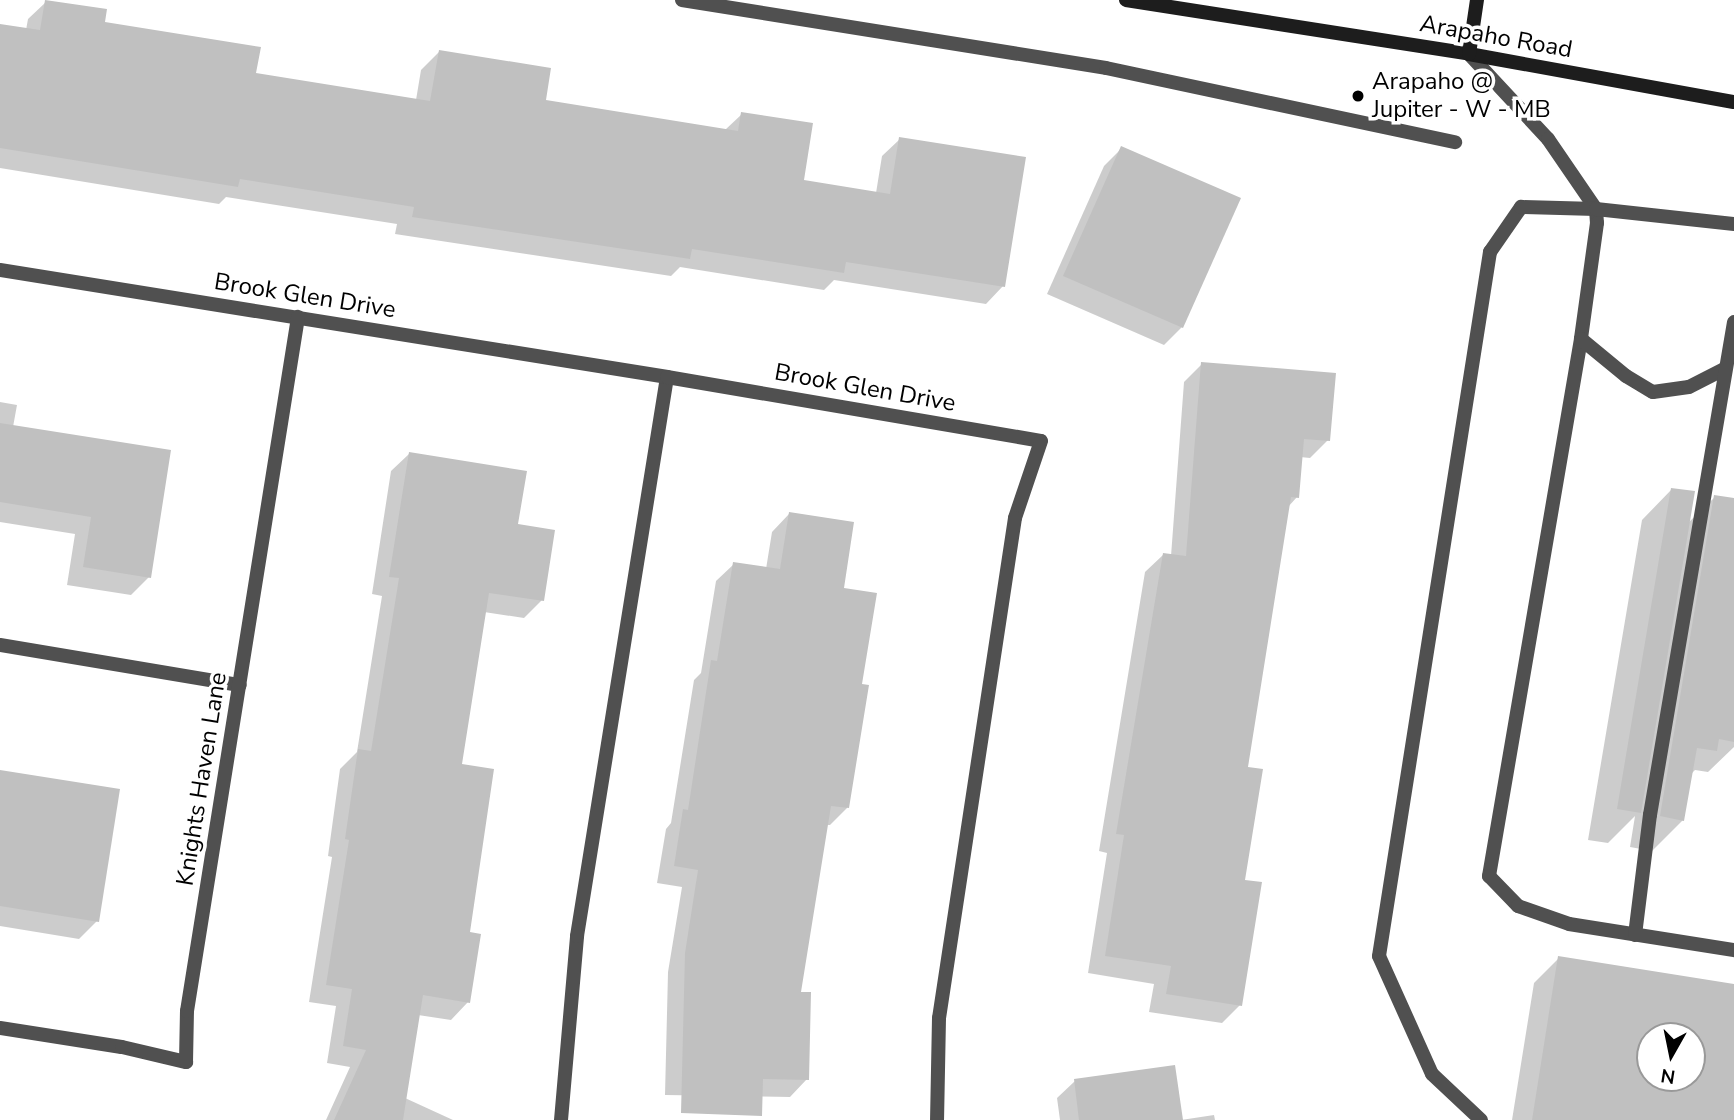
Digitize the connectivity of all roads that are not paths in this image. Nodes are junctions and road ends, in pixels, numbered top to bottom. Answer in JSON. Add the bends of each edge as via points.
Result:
{"nodes":[{"id":1,"x":682,"y":0,"type":"edge"},
{"id":2,"x":1126,"y":0,"type":"edge"},
{"id":3,"x":1477,"y":0,"type":"edge"},
{"id":4,"x":1469,"y":54,"type":"junction"},
{"id":5,"x":1734,"y":102,"type":"edge"},
{"id":6,"x":1455,"y":142,"type":"dead end"},
{"id":7,"x":1596,"y":209,"type":"junction"},
{"id":8,"x":1734,"y":224,"type":"edge"},
{"id":9,"x":0,"y":271,"type":"edge"},
{"id":10,"x":298,"y":317,"type":"junction"},
{"id":11,"x":1734,"y":321,"type":"edge"},
{"id":12,"x":1581,"y":340,"type":"junction"},
{"id":13,"x":1724,"y":369,"type":"junction"},
{"id":14,"x":667,"y":377,"type":"junction"},
{"id":15,"x":0,"y":645,"type":"edge"},
{"id":16,"x":240,"y":685,"type":"junction"},
{"id":17,"x":1635,"y":935,"type":"junction"},
{"id":18,"x":1734,"y":950,"type":"edge"},
{"id":19,"x":0,"y":1028,"type":"edge"},
{"id":20,"x":561,"y":1120,"type":"edge"},
{"id":21,"x":937,"y":1120,"type":"edge"},
{"id":22,"x":1481,"y":1120,"type":"edge"}],
"edges":[{"from":1,"to":6,"type":"street","via":[[1106,68]]},
{"from":2,"to":4,"type":"main road","name":"Arapaho Road"},
{"from":3,"to":4,"type":"main road"},
{"from":4,"to":5,"type":"main road","name":"Arapaho Road"},
{"from":4,"to":7,"type":"street","via":[[1548,139]]},
{"from":7,"to":8,"type":"street"},
{"from":7,"to":12,"type":"street"},
{"from":7,"to":22,"type":"street","via":[[1521,206],[1490,252],[1379,956],[1432,1074]]},
{"from":9,"to":10,"type":"street","name":"Brook Glen Drive"},
{"from":10,"to":14,"type":"street","name":"Brook Glen Drive"},
{"from":10,"to":16,"type":"street","name":"Knights Haven Lane"},
{"from":11,"to":13,"type":"street"},
{"from":12,"to":13,"type":"street","via":[[1653,392],[1689,387]]},
{"from":12,"to":17,"type":"street","via":[[1489,876],[1518,906],[1569,924]]},
{"from":13,"to":17,"type":"street","via":[[1652,801]]},
{"from":14,"to":20,"type":"street","via":[[577,936]]},
{"from":14,"to":21,"type":"street","name":"Brook Glen Drive","via":[[1041,441],[1016,518],[978,761],[939,1018]]},
{"from":15,"to":16,"type":"street"},
{"from":16,"to":19,"type":"street","name":"Knights Haven Lane","via":[[187,1011],[186,1062]]},
{"from":17,"to":18,"type":"street"}]}
